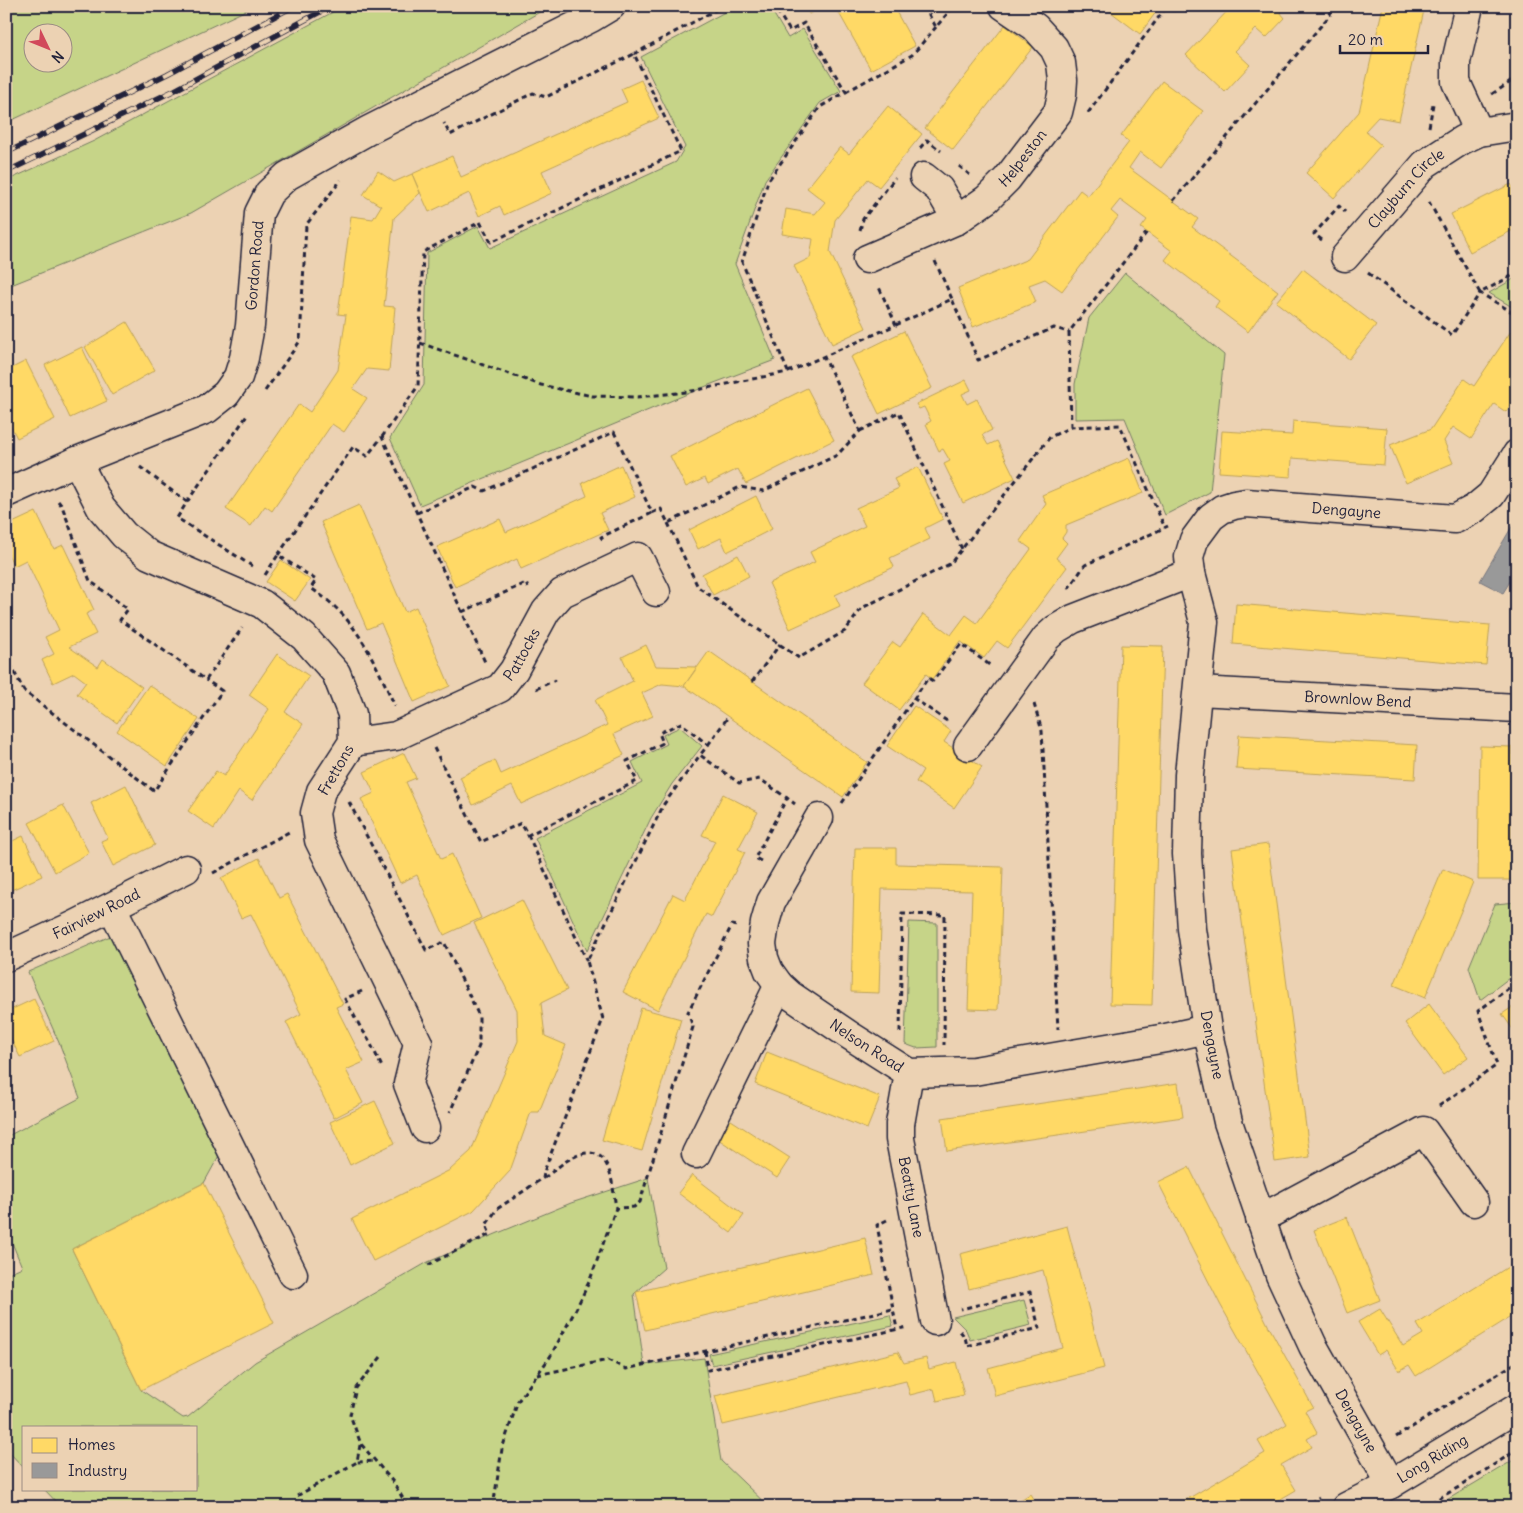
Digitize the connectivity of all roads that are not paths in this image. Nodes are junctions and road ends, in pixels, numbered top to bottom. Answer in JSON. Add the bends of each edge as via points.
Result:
{"nodes":[{"id":1,"x":611,"y":6,"type":"edge"},
{"id":2,"x":1004,"y":6,"type":"edge"},
{"id":3,"x":1469,"y":6,"type":"edge"},
{"id":4,"x":1517,"y":126,"type":"edge"},
{"id":5,"x":1479,"y":132,"type":"junction"},
{"id":6,"x":920,"y":166,"type":"road end"},
{"id":7,"x":957,"y":220,"type":"junction"},
{"id":8,"x":1344,"y":256,"type":"dead end"},
{"id":9,"x":867,"y":259,"type":"road end"},
{"id":10,"x":1517,"y":454,"type":"edge"},
{"id":11,"x":77,"y":461,"type":"junction"},
{"id":12,"x":6,"y":493,"type":"edge"},
{"id":13,"x":1190,"y":573,"type":"junction"},
{"id":14,"x":656,"y":592,"type":"dead end"},
{"id":15,"x":1198,"y":691,"type":"junction"},
{"id":16,"x":1517,"y":708,"type":"edge"},
{"id":17,"x":353,"y":742,"type":"junction"},
{"id":18,"x":968,"y":746,"type":"road end"},
{"id":19,"x":819,"y":818,"type":"road end"},
{"id":20,"x":197,"y":872,"type":"road end"},
{"id":21,"x":112,"y":907,"type":"junction"},
{"id":22,"x":6,"y":957,"type":"edge"},
{"id":23,"x":779,"y":985,"type":"junction"},
{"id":24,"x":1207,"y":1029,"type":"junction"},
{"id":25,"x":910,"y":1073,"type":"junction"},
{"id":26,"x":425,"y":1128,"type":"dead end"},
{"id":27,"x":696,"y":1154,"type":"dead end"},
{"id":28,"x":1474,"y":1202,"type":"dead end"},
{"id":29,"x":1260,"y":1219,"type":"junction"},
{"id":30,"x":293,"y":1274,"type":"dead end"},
{"id":31,"x":941,"y":1320,"type":"road end"},
{"id":32,"x":1517,"y":1408,"type":"edge"},
{"id":33,"x":1391,"y":1484,"type":"junction"},
{"id":34,"x":1336,"y":1500,"type":"edge"}],
"edges":[{"from":1,"to":11,"type":"street","name":"Gordon Road","via":[[369,130],[287,176],[269,193],[259,213],[248,334],[238,377],[226,394],[207,409]]},
{"from":2,"to":7,"type":"street","name":"Helpeston","via":[[1035,27],[1054,48],[1061,63],[1062,95],[1058,112],[1007,179],[987,199]]},
{"from":3,"to":5,"type":"street","via":[[1456,62],[1456,82]]},
{"from":4,"to":5,"type":"street","name":"Clayburn Circle"},
{"from":5,"to":8,"type":"street","name":"Clayburn Circle","via":[[1425,164]]},
{"from":6,"to":7,"type":"street","via":[[939,189]]},
{"from":7,"to":9,"type":"street","name":"Helpeston"},
{"from":10,"to":13,"type":"street","name":"Dengayne","via":[[1491,495],[1455,519],[1246,503],[1234,505],[1211,517],[1194,540],[1189,557]]},
{"from":11,"to":12,"type":"street","name":"Gordon Road"},
{"from":11,"to":17,"type":"street","name":"Frettons","via":[[101,508],[124,535],[149,555],[262,604],[304,638],[336,673],[352,714]]},
{"from":13,"to":15,"type":"street","name":"Dengayne","via":[[1204,622]]},
{"from":13,"to":18,"type":"street","via":[[1056,629]]},
{"from":14,"to":17,"type":"street","name":"Pattocks","via":[[638,557],[562,593],[546,611],[514,670],[500,688],[396,736]]},
{"from":15,"to":16,"type":"street","name":"Brownlow Bend"},
{"from":15,"to":24,"type":"street","name":"Dengayne","via":[[1189,775],[1187,854],[1192,929]]},
{"from":17,"to":26,"type":"street","name":"Frettons","via":[[321,791],[315,813],[319,840],[418,1043],[408,1084]]},
{"from":19,"to":23,"type":"street","name":"Nelson Road","via":[[770,902],[762,944],[769,971]]},
{"from":20,"to":21,"type":"street","name":"Fairview Road"},
{"from":21,"to":22,"type":"street","name":"Fairview Road"},
{"from":21,"to":30,"type":"street"},
{"from":23,"to":25,"type":"street","name":"Nelson Road"},
{"from":23,"to":27,"type":"street"},
{"from":24,"to":25,"type":"street","name":"Nelson Road","via":[[974,1071]]},
{"from":24,"to":29,"type":"street","name":"Dengayne","via":[[1228,1122]]},
{"from":25,"to":31,"type":"street","name":"Beatty Lane","via":[[900,1139]]},
{"from":28,"to":29,"type":"street","via":[[1424,1131]]},
{"from":29,"to":33,"type":"street","name":"Dengayne","via":[[1280,1274],[1313,1346]]},
{"from":32,"to":33,"type":"street","name":"Long Riding"},
{"from":33,"to":34,"type":"street","name":"Long Riding"}]}
